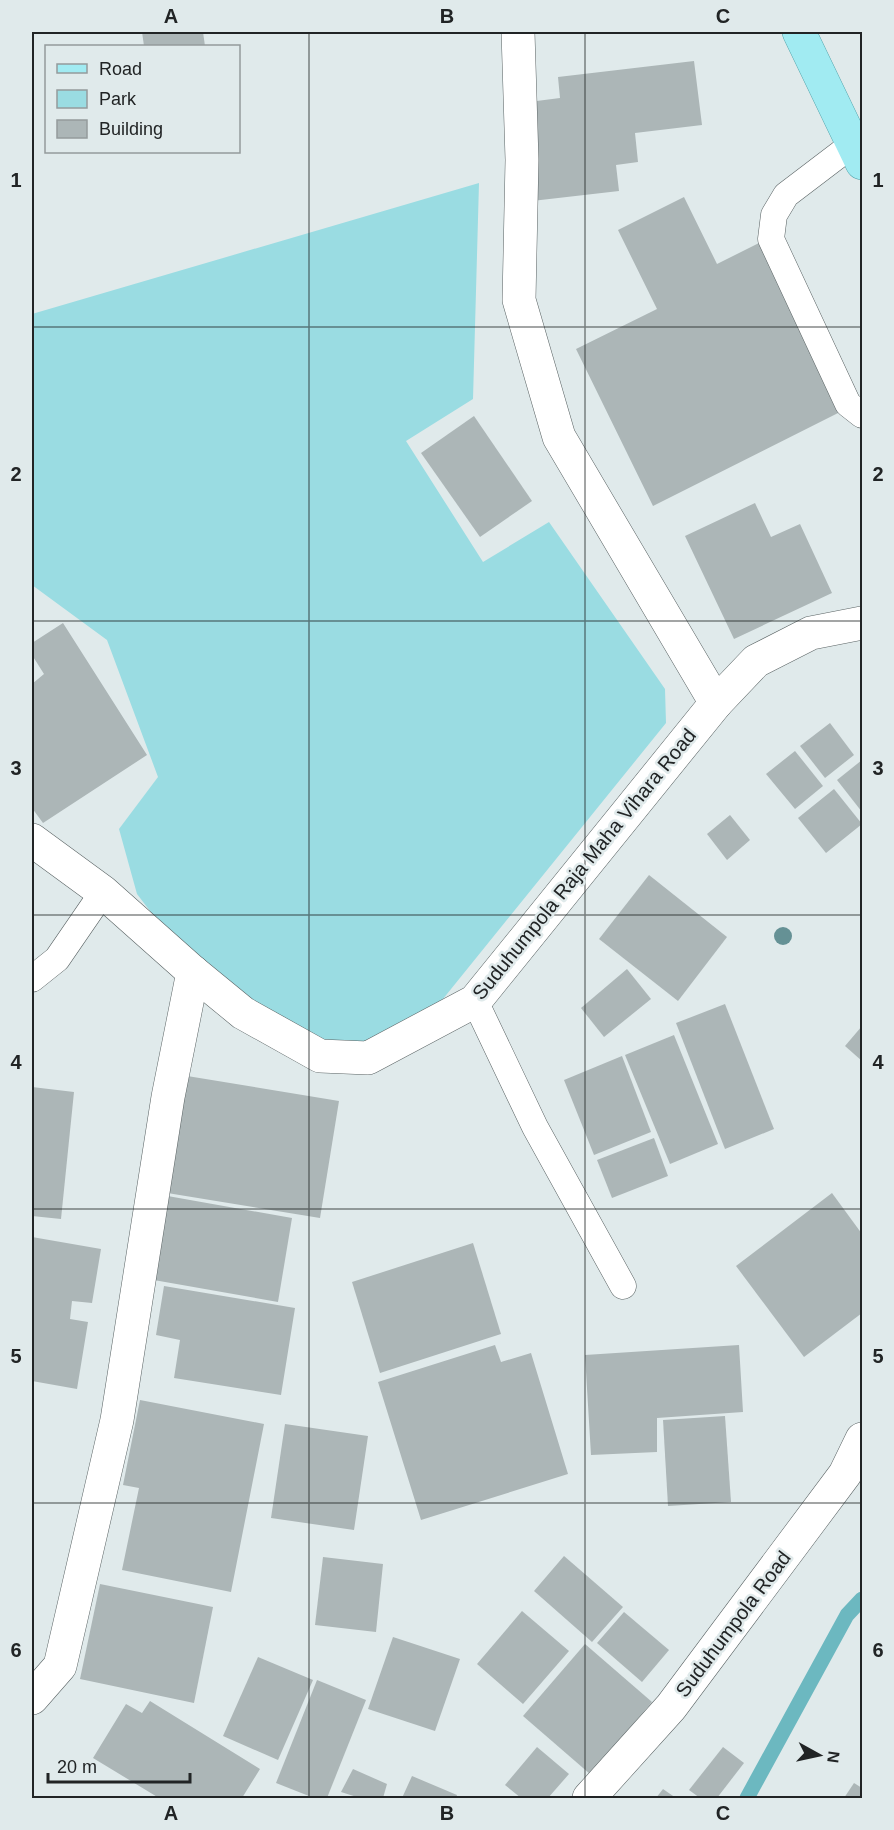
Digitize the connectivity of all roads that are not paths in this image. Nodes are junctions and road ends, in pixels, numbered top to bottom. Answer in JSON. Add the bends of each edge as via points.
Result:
{"nodes":[{"id":1,"x":518,"y":32,"type":"edge"},
{"id":2,"x":799,"y":32,"type":"edge"},
{"id":3,"x":858,"y":153,"type":"edge"},
{"id":4,"x":862,"y":415,"type":"edge"},
{"id":5,"x":862,"y":623,"type":"edge"},
{"id":6,"x":716,"y":703,"type":"junction"},
{"id":7,"x":32,"y":840,"type":"edge"},
{"id":8,"x":102,"y":892,"type":"junction"},
{"id":9,"x":193,"y":972,"type":"junction"},
{"id":10,"x":32,"y":979,"type":"edge"},
{"id":11,"x":475,"y":1001,"type":"junction"},
{"id":12,"x":623,"y":1286,"type":"dead end"},
{"id":13,"x":862,"y":1439,"type":"edge"},
{"id":14,"x":32,"y":1698,"type":"edge"},
{"id":15,"x":589,"y":1798,"type":"edge"}],
"edges":[{"from":1,"to":6,"type":"street","via":[[522,160],[519,300],[559,437]]},
{"from":2,"to":3,"type":"main road"},
{"from":3,"to":4,"type":"lane","via":[[786,195],[774,215],[771,239],[848,404]]},
{"from":5,"to":6,"type":"street","name":"Suduhumpola Raja Maha Vihara Road","via":[[812,633],[756,661]]},
{"from":6,"to":11,"type":"street","name":"Suduhumpola Raja Maha Vihara Road"},
{"from":7,"to":8,"type":"street","name":"Suduhumpola Raja Maha Vihara Road"},
{"from":8,"to":9,"type":"street","name":"Suduhumpola Raja Maha Vihara Road"},
{"from":8,"to":10,"type":"lane","via":[[57,959]]},
{"from":9,"to":11,"type":"street","name":"Suduhumpola Raja Maha Vihara Road","via":[[243,1013],[320,1056],[368,1058]]},
{"from":9,"to":14,"type":"street","via":[[168,1097],[117,1420],[60,1666]]},
{"from":11,"to":12,"type":"lane","via":[[535,1127]]},
{"from":13,"to":15,"type":"street","name":"Suduhumpola Road","via":[[845,1474],[671,1707]]}]}
